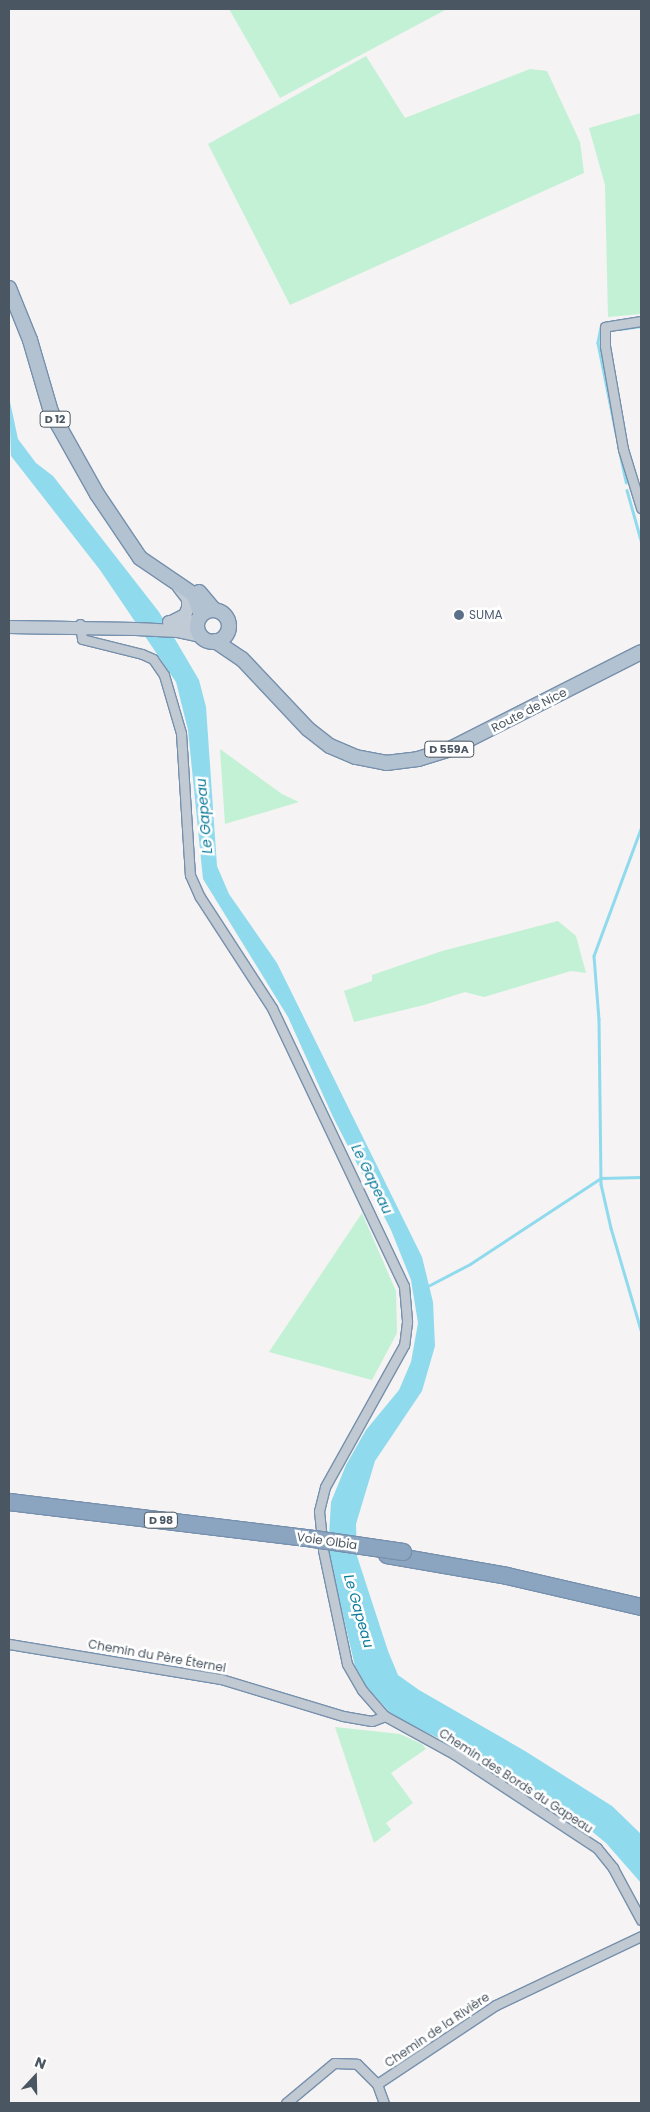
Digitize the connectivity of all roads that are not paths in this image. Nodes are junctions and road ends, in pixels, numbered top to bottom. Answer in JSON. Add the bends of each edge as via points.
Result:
{"nodes":[{"id":1,"x":9,"y":288,"type":"edge"},
{"id":2,"x":641,"y":321,"type":"edge"},
{"id":3,"x":641,"y":508,"type":"edge"},
{"id":4,"x":126,"y":539,"type":"junction"},
{"id":5,"x":177,"y":584,"type":"junction"},
{"id":6,"x":204,"y":615,"type":"junction"},
{"id":7,"x":9,"y":621,"type":"edge"},
{"id":8,"x":125,"y":626,"type":"junction"},
{"id":9,"x":174,"y":626,"type":"junction"},
{"id":10,"x":80,"y":627,"type":"junction"},
{"id":11,"x":9,"y":628,"type":"edge"},
{"id":12,"x":227,"y":631,"type":"junction"},
{"id":13,"x":201,"y":636,"type":"junction"},
{"id":14,"x":215,"y":641,"type":"junction"},
{"id":15,"x":641,"y":652,"type":"edge"},
{"id":16,"x":242,"y":659,"type":"junction"},
{"id":17,"x":9,"y":1502,"type":"edge"},
{"id":18,"x":9,"y":1510,"type":"edge"},
{"id":19,"x":314,"y":1542,"type":"junction"},
{"id":20,"x":403,"y":1555,"type":"junction"},
{"id":21,"x":641,"y":1600,"type":"edge"},
{"id":22,"x":641,"y":1607,"type":"edge"},
{"id":23,"x":9,"y":1644,"type":"edge"},
{"id":24,"x":384,"y":1716,"type":"junction"},
{"id":25,"x":641,"y":1920,"type":"edge"},
{"id":26,"x":641,"y":1936,"type":"edge"},
{"id":27,"x":378,"y":2084,"type":"junction"},
{"id":28,"x":286,"y":2103,"type":"edge"},
{"id":29,"x":384,"y":2103,"type":"edge"}],
"edges":[{"from":1,"to":4,"type":"main road","number":"D 12","via":[[30,340],[52,412],[96,494]]},
{"from":2,"to":3,"type":"street","via":[[605,327],[605,346],[622,449]]},
{"from":4,"to":5,"type":"main road","number":"D 12","via":[[140,558]]},
{"from":4,"to":6,"type":"main road","via":[[196,588]]},
{"from":5,"to":6,"type":"main road","via":[[198,599]]},
{"from":5,"to":9,"type":"main road","via":[[188,599],[188,608]]},
{"from":6,"to":9,"type":"main road"},
{"from":6,"to":12,"type":"main road","via":[[225,616]]},
{"from":6,"to":13,"type":"main road"},
{"from":7,"to":8,"type":"main road"},
{"from":8,"to":9,"type":"main road"},
{"from":8,"to":10,"type":"main road"},
{"from":9,"to":13,"type":"main road"},
{"from":10,"to":11,"type":"main road"},
{"from":10,"to":24,"type":"street","name":"Chemin des Bords du Gapeau","via":[[82,639],[142,654],[153,659],[164,675],[181,733],[190,875],[200,897],[272,1008],[404,1286],[407,1322],[404,1345],[334,1470],[318,1511],[347,1664],[362,1690]]},
{"from":12,"to":14,"type":"main road"},
{"from":12,"to":16,"type":"main road","number":"D 559A"},
{"from":13,"to":14,"type":"main road"},
{"from":14,"to":16,"type":"main road","number":"D 559A"},
{"from":15,"to":16,"type":"main road","name":"Route de Nice","number":"D 559A","via":[[450,749],[418,759],[386,763],[356,757],[330,746],[294,715]]},
{"from":17,"to":19,"type":"highway","name":"Voie Olbia","number":"D 98"},
{"from":18,"to":19,"type":"highway","name":"Voie Olbia","number":"D 98"},
{"from":19,"to":20,"type":"highway","name":"Voie Olbia","number":"D 98"},
{"from":20,"to":21,"type":"highway","name":"Voie Olbia","number":"D 98"},
{"from":20,"to":22,"type":"highway","name":"Voie Olbia","number":"D 98"},
{"from":23,"to":24,"type":"street","name":"Chemin du Père Éternel","via":[[221,1679],[343,1716],[372,1721]]},
{"from":24,"to":25,"type":"street","name":"Chemin des Bords du Gapeau","via":[[454,1754],[597,1848],[613,1868]]},
{"from":26,"to":27,"type":"street","name":"Chemin de la Rivière","via":[[496,2005]]},
{"from":27,"to":28,"type":"street","name":"Chemin de la Rivière","via":[[357,2064],[334,2063]]},
{"from":27,"to":29,"type":"street"}]}
